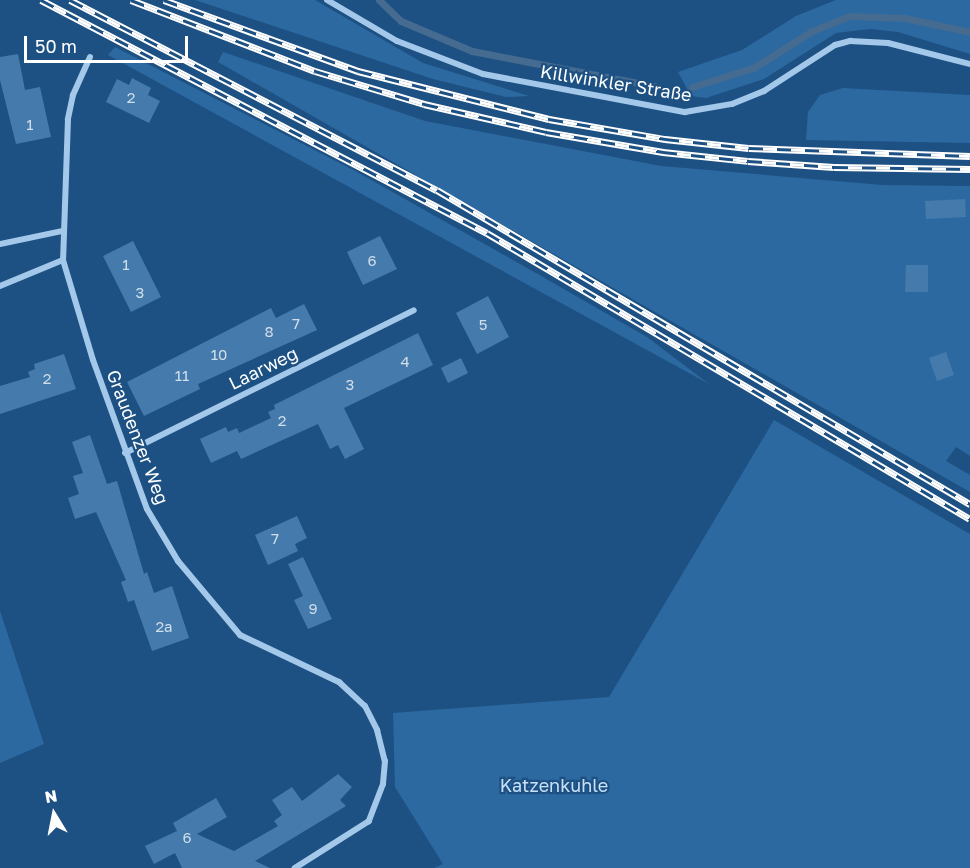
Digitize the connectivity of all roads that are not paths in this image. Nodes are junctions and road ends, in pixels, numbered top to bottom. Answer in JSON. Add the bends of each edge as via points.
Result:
{"nodes":[{"id":1,"x":327,"y":0,"type":"edge"},
{"id":2,"x":90,"y":57,"type":"dead end"},
{"id":3,"x":970,"y":64,"type":"edge"},
{"id":4,"x":62,"y":231,"type":"junction"},
{"id":5,"x":0,"y":244,"type":"edge"},
{"id":6,"x":63,"y":260,"type":"junction"},
{"id":7,"x":0,"y":286,"type":"edge"},
{"id":8,"x":414,"y":310,"type":"dead end"},
{"id":9,"x":125,"y":453,"type":"junction"},
{"id":10,"x":295,"y":868,"type":"edge"}],
"edges":[{"from":1,"to":3,"type":"street","name":"Killwinkler Straße","via":[[397,41],[483,74],[685,112],[732,104],[764,91],[835,45],[850,41],[888,44]]},
{"from":2,"to":4,"type":"street","name":"Graudenzer Weg","via":[[73,94],[68,119]]},
{"from":4,"to":5,"type":"street"},
{"from":4,"to":6,"type":"street","name":"Graudenzer Weg"},
{"from":6,"to":7,"type":"street"},
{"from":6,"to":9,"type":"street","name":"Graudenzer Weg"},
{"from":8,"to":9,"type":"street","name":"Laarweg"},
{"from":9,"to":10,"type":"street","name":"Graudenzer Weg","via":[[147,508],[178,561],[226,620],[240,635],[339,682],[365,706],[377,730],[385,761],[383,784],[369,821]]}]}
